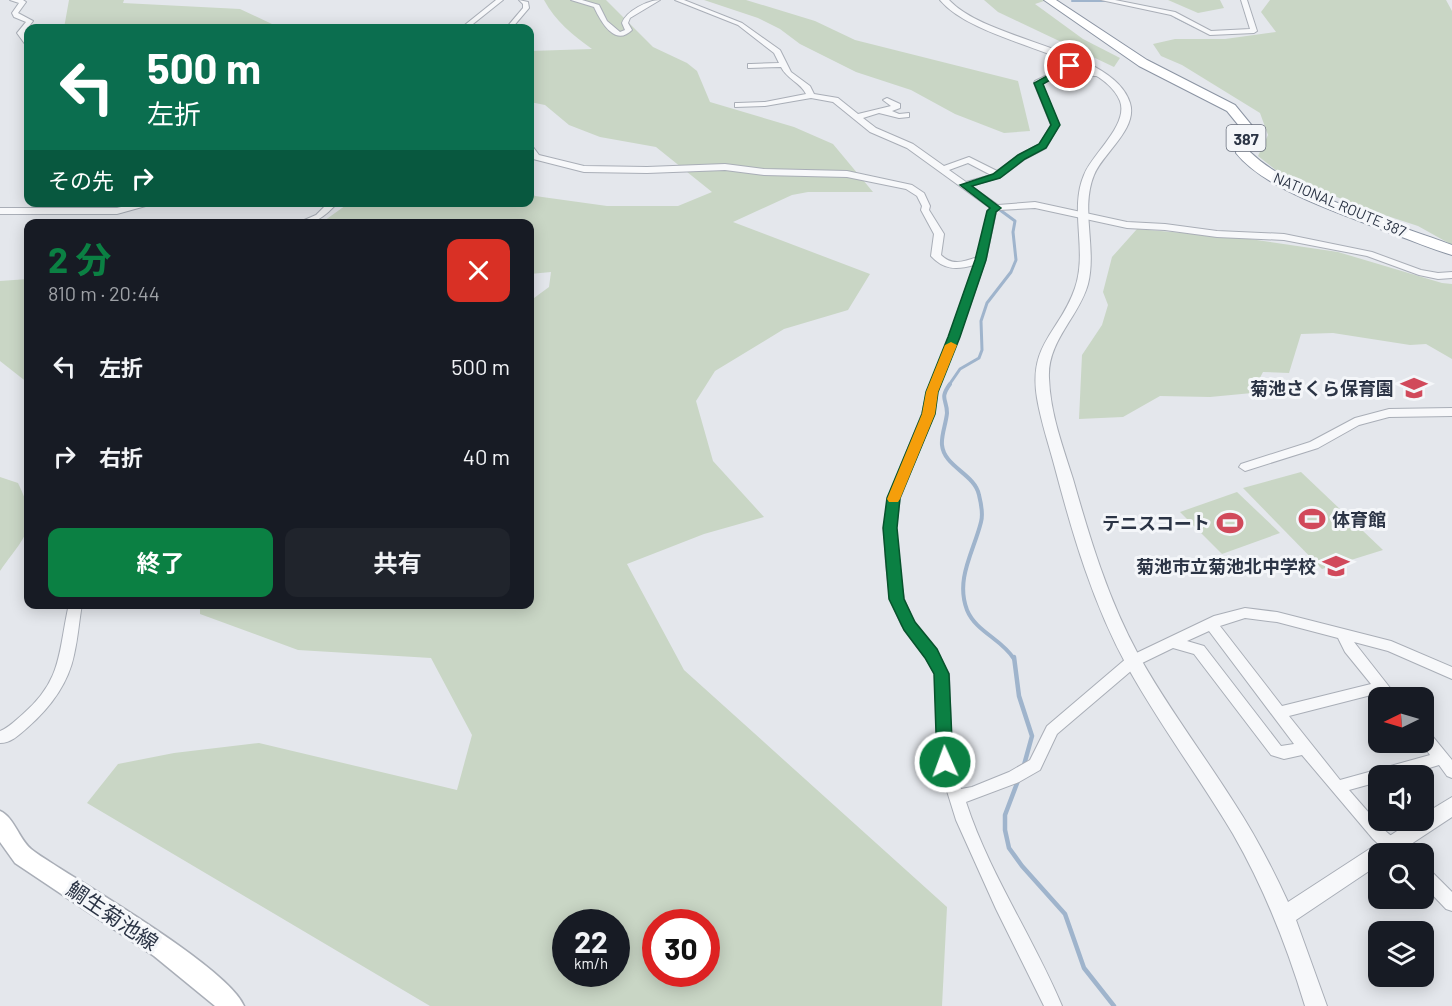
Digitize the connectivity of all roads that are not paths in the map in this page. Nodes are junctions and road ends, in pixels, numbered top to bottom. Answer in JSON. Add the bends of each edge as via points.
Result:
{"nodes":[{"id":1,"x":13,"y":0,"type":"edge"},
{"id":2,"x":500,"y":0,"type":"edge"},
{"id":3,"x":522,"y":0,"type":"edge"},
{"id":4,"x":574,"y":0,"type":"edge"},
{"id":5,"x":657,"y":0,"type":"edge"},
{"id":6,"x":678,"y":0,"type":"edge"},
{"id":7,"x":944,"y":0,"type":"edge"},
{"id":8,"x":1050,"y":0,"type":"edge"},
{"id":9,"x":1104,"y":0,"type":"edge"},
{"id":10,"x":1244,"y":0,"type":"edge"},
{"id":11,"x":28,"y":24,"type":"edge"},
{"id":12,"x":469,"y":24,"type":"edge"},
{"id":13,"x":512,"y":24,"type":"edge"},
{"id":14,"x":784,"y":64,"type":"junction"},
{"id":15,"x":751,"y":66,"type":"dead end"},
{"id":16,"x":1099,"y":74,"type":"junction"},
{"id":17,"x":811,"y":96,"type":"junction"},
{"id":18,"x":887,"y":100,"type":"dead end"},
{"id":19,"x":738,"y":105,"type":"dead end"},
{"id":20,"x":885,"y":111,"type":"junction"},
{"id":21,"x":906,"y":116,"type":"dead end"},
{"id":22,"x":857,"y":117,"type":"junction"},
{"id":23,"x":534,"y":154,"type":"edge"},
{"id":24,"x":944,"y":170,"type":"junction"},
{"id":25,"x":998,"y":175,"type":"junction"},
{"id":26,"x":965,"y":185,"type":"junction"},
{"id":27,"x":24,"y":204,"type":"edge"},
{"id":28,"x":134,"y":207,"type":"edge"},
{"id":29,"x":329,"y":207,"type":"edge"},
{"id":30,"x":996,"y":208,"type":"junction"},
{"id":31,"x":0,"y":211,"type":"edge"},
{"id":32,"x":15,"y":211,"type":"junction"},
{"id":33,"x":1085,"y":216,"type":"junction"},
{"id":34,"x":316,"y":219,"type":"edge"},
{"id":35,"x":1452,"y":250,"type":"edge"},
{"id":36,"x":981,"y":260,"type":"junction"},
{"id":37,"x":1452,"y":275,"type":"edge"},
{"id":38,"x":1452,"y":412,"type":"edge"},
{"id":39,"x":1245,"y":467,"type":"dead end"},
{"id":40,"x":75,"y":609,"type":"edge"},
{"id":41,"x":1211,"y":624,"type":"junction"},
{"id":42,"x":1343,"y":634,"type":"junction"},
{"id":43,"x":1172,"y":642,"type":"junction"},
{"id":44,"x":1133,"y":661,"type":"junction"},
{"id":45,"x":1452,"y":673,"type":"edge"},
{"id":46,"x":1383,"y":687,"type":"edge"},
{"id":47,"x":1368,"y":696,"type":"edge"},
{"id":48,"x":1278,"y":713,"type":"junction"},
{"id":49,"x":0,"y":737,"type":"edge"},
{"id":50,"x":1305,"y":748,"type":"junction"},
{"id":51,"x":1434,"y":748,"type":"edge"},
{"id":52,"x":1442,"y":758,"type":"junction"},
{"id":53,"x":1418,"y":765,"type":"edge"},
{"id":54,"x":1452,"y":771,"type":"edge"},
{"id":55,"x":1368,"y":779,"type":"edge"},
{"id":56,"x":1337,"y":787,"type":"junction"},
{"id":57,"x":956,"y":797,"type":"junction"},
{"id":58,"x":1452,"y":806,"type":"edge"},
{"id":59,"x":0,"y":821,"type":"edge"},
{"id":60,"x":1380,"y":843,"type":"edge"},
{"id":61,"x":1400,"y":843,"type":"edge"},
{"id":62,"x":1368,"y":864,"type":"edge"},
{"id":63,"x":1434,"y":885,"type":"edge"},
{"id":64,"x":1452,"y":903,"type":"edge"},
{"id":65,"x":1284,"y":916,"type":"junction"},
{"id":66,"x":232,"y":1006,"type":"edge"},
{"id":67,"x":1053,"y":1006,"type":"edge"},
{"id":68,"x":1316,"y":1006,"type":"edge"}],
"edges":[{"from":1,"to":11,"type":"street","via":[[23,2],[15,13],[30,21]]},
{"from":2,"to":12,"type":"street"},
{"from":3,"to":13,"type":"street","via":[[526,8]]},
{"from":4,"to":5,"type":"street","via":[[600,8],[599,15],[618,34],[629,30],[624,23],[627,17]]},
{"from":6,"to":14,"type":"street","via":[[740,24],[777,52]]},
{"from":7,"to":16,"type":"street","via":[[958,13],[990,29]]},
{"from":8,"to":35,"type":"highway","name":"NATIONAL ROUTE 387","number":"387","via":[[1143,63],[1231,108],[1247,127],[1243,153],[1257,166],[1336,206]]},
{"from":9,"to":10,"type":"street","via":[[1173,14],[1210,33],[1254,31]]},
{"from":14,"to":15,"type":"street"},
{"from":14,"to":17,"type":"street","via":[[788,74],[807,88]]},
{"from":16,"to":25,"type":"street","via":[[1070,66],[1038,83],[1055,125],[1043,146]]},
{"from":16,"to":33,"type":"street","via":[[1118,89],[1127,107],[1122,126],[1090,173]]},
{"from":17,"to":19,"type":"street"},
{"from":17,"to":22,"type":"street","via":[[835,100]]},
{"from":18,"to":20,"type":"street","via":[[897,106]]},
{"from":20,"to":21,"type":"street","via":[[897,117]]},
{"from":20,"to":22,"type":"street"},
{"from":22,"to":24,"type":"street"},
{"from":23,"to":36,"type":"street","via":[[574,168],[724,167],[847,174],[909,187],[921,195],[939,234],[936,256],[941,263],[952,267]]},
{"from":24,"to":25,"type":"street","via":[[969,160]]},
{"from":24,"to":26,"type":"street"},
{"from":25,"to":26,"type":"street"},
{"from":26,"to":30,"type":"street"},
{"from":27,"to":32,"type":"street"},
{"from":28,"to":32,"type":"street","via":[[117,211]]},
{"from":29,"to":34,"type":"street"},
{"from":30,"to":33,"type":"street","via":[[1035,205]]},
{"from":30,"to":36,"type":"street","via":[[992,211]]},
{"from":31,"to":32,"type":"street"},
{"from":33,"to":37,"type":"street","via":[[1127,225],[1284,237],[1369,254],[1419,272]]},
{"from":33,"to":44,"type":"street","via":[[1086,260],[1081,289],[1044,357],[1043,391],[1087,558],[1102,599]]},
{"from":36,"to":57,"type":"street","via":[[932,392],[928,414],[894,498],[890,528],[897,599],[909,626],[942,674],[945,762]]},
{"from":38,"to":39,"type":"street","via":[[1389,413],[1355,422],[1314,445]]},
{"from":40,"to":49,"type":"street","via":[[63,669],[50,695],[34,715]]},
{"from":41,"to":42,"type":"street","via":[[1245,613]]},
{"from":41,"to":43,"type":"street"},
{"from":41,"to":48,"type":"street"},
{"from":42,"to":45,"type":"street","via":[[1391,646]]},
{"from":42,"to":46,"type":"street"},
{"from":43,"to":44,"type":"street"},
{"from":43,"to":50,"type":"street","via":[[1199,650],[1276,751]]},
{"from":44,"to":57,"type":"street","via":[[1052,730],[1035,765],[973,794]]},
{"from":44,"to":65,"type":"street","via":[[1239,828]]},
{"from":47,"to":48,"type":"street"},
{"from":48,"to":50,"type":"street"},
{"from":50,"to":56,"type":"street"},
{"from":51,"to":52,"type":"street"},
{"from":52,"to":53,"type":"street"},
{"from":52,"to":54,"type":"street"},
{"from":55,"to":56,"type":"street"},
{"from":56,"to":60,"type":"street"},
{"from":57,"to":67,"type":"street"},
{"from":58,"to":61,"type":"street"},
{"from":59,"to":66,"type":"main road","name":"鯛生菊池線","via":[[23,856],[162,948]]},
{"from":62,"to":65,"type":"street"},
{"from":63,"to":64,"type":"street"},
{"from":65,"to":68,"type":"street"}]}
